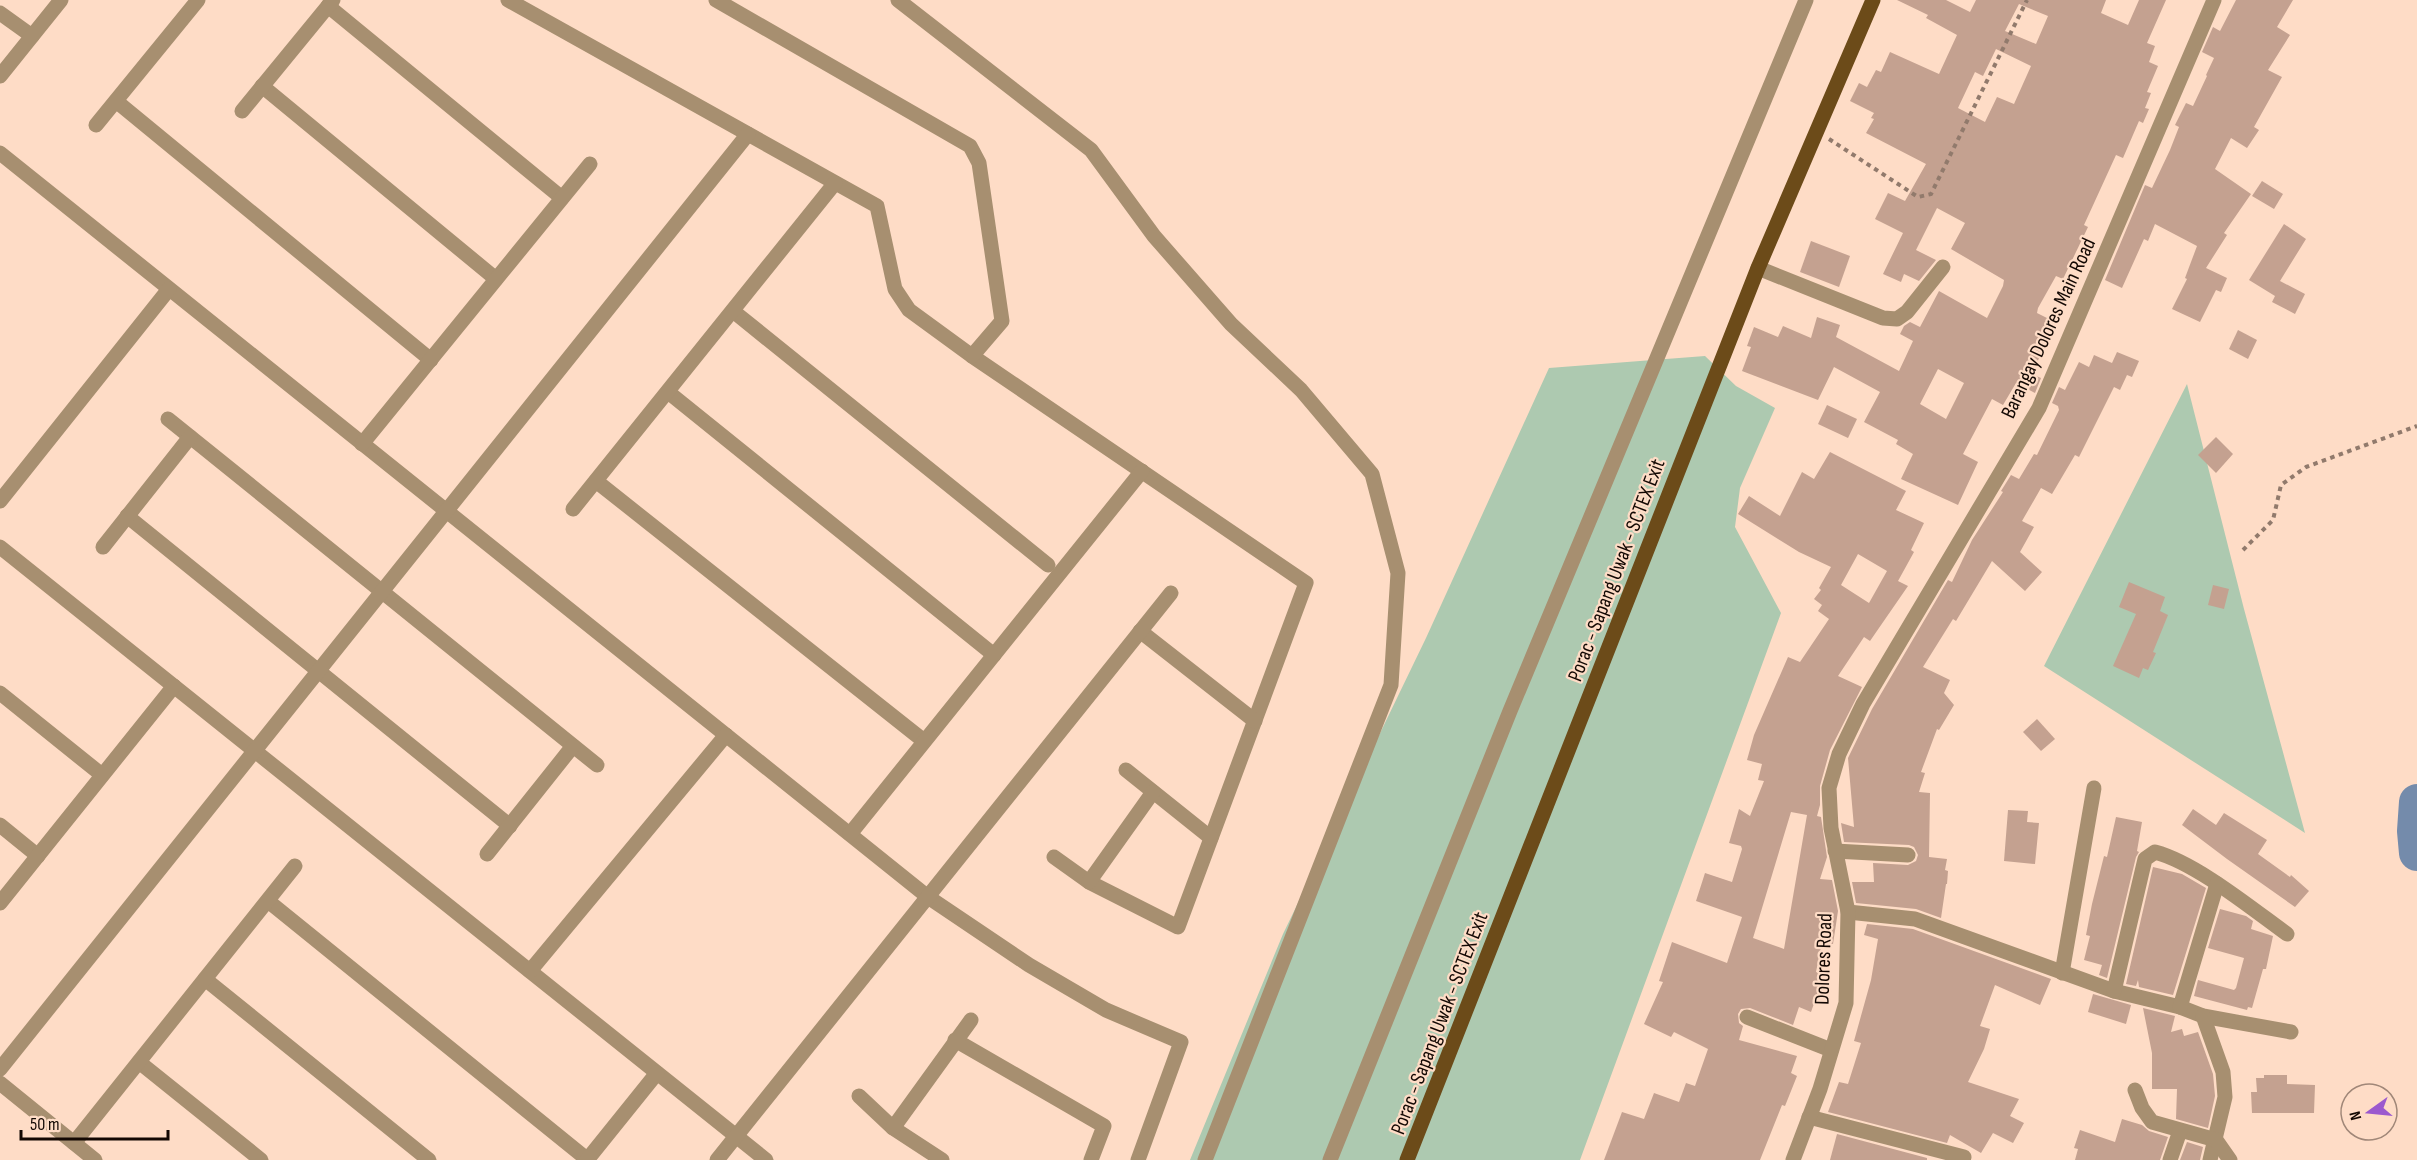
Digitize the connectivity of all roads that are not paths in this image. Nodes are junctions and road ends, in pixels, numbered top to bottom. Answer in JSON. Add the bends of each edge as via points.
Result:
{"nodes":[{"id":1,"x":61,"y":0,"type":"edge"},
{"id":2,"x":198,"y":0,"type":"edge"},
{"id":3,"x":508,"y":0,"type":"edge"},
{"id":4,"x":716,"y":0,"type":"edge"},
{"id":5,"x":898,"y":0,"type":"edge"},
{"id":6,"x":1806,"y":0,"type":"edge"},
{"id":7,"x":1873,"y":0,"type":"edge"},
{"id":8,"x":2214,"y":0,"type":"edge"},
{"id":9,"x":330,"y":3,"type":"edge"},
{"id":10,"x":0,"y":13,"type":"edge"},
{"id":11,"x":32,"y":36,"type":"junction"},
{"id":12,"x":0,"y":76,"type":"edge"},
{"id":13,"x":262,"y":86,"type":"junction"},
{"id":14,"x":116,"y":100,"type":"junction"},
{"id":15,"x":242,"y":111,"type":"dead end"},
{"id":16,"x":96,"y":125,"type":"dead end"},
{"id":17,"x":748,"y":134,"type":"junction"},
{"id":18,"x":0,"y":153,"type":"edge"},
{"id":19,"x":590,"y":164,"type":"dead end"},
{"id":20,"x":835,"y":183,"type":"junction"},
{"id":21,"x":562,"y":198,"type":"junction"},
{"id":22,"x":1942,"y":267,"type":"dead end"},
{"id":23,"x":1758,"y":268,"type":"junction"},
{"id":24,"x":496,"y":279,"type":"junction"},
{"id":25,"x":169,"y":289,"type":"junction"},
{"id":26,"x":733,"y":311,"type":"junction"},
{"id":27,"x":972,"y":356,"type":"junction"},
{"id":28,"x":431,"y":360,"type":"junction"},
{"id":29,"x":668,"y":392,"type":"junction"},
{"id":30,"x":168,"y":419,"type":"dead end"},
{"id":31,"x":190,"y":436,"type":"junction"},
{"id":32,"x":362,"y":444,"type":"junction"},
{"id":33,"x":1142,"y":471,"type":"junction"},
{"id":34,"x":596,"y":481,"type":"junction"},
{"id":35,"x":0,"y":501,"type":"edge"},
{"id":36,"x":573,"y":509,"type":"dead end"},
{"id":37,"x":446,"y":511,"type":"junction"},
{"id":38,"x":127,"y":516,"type":"junction"},
{"id":39,"x":0,"y":547,"type":"edge"},
{"id":40,"x":102,"y":547,"type":"dead end"},
{"id":41,"x":1048,"y":565,"type":"dead end"},
{"id":42,"x":382,"y":591,"type":"junction"},
{"id":43,"x":1171,"y":593,"type":"dead end"},
{"id":44,"x":1140,"y":631,"type":"junction"},
{"id":45,"x":994,"y":655,"type":"junction"},
{"id":46,"x":318,"y":671,"type":"junction"},
{"id":47,"x":174,"y":686,"type":"junction"},
{"id":48,"x":0,"y":693,"type":"edge"},
{"id":49,"x":1255,"y":721,"type":"junction"},
{"id":50,"x":726,"y":735,"type":"junction"},
{"id":51,"x":924,"y":741,"type":"junction"},
{"id":52,"x":573,"y":746,"type":"junction"},
{"id":53,"x":254,"y":750,"type":"junction"},
{"id":54,"x":1839,"y":754,"type":"joint"},
{"id":55,"x":597,"y":765,"type":"dead end"},
{"id":56,"x":1126,"y":771,"type":"dead end"},
{"id":57,"x":102,"y":776,"type":"junction"},
{"id":58,"x":2094,"y":788,"type":"dead end"},
{"id":59,"x":1152,"y":792,"type":"junction"},
{"id":60,"x":0,"y":825,"type":"edge"},
{"id":61,"x":510,"y":826,"type":"junction"},
{"id":62,"x":850,"y":834,"type":"junction"},
{"id":63,"x":1211,"y":838,"type":"junction"},
{"id":64,"x":1835,"y":851,"type":"junction"},
{"id":65,"x":487,"y":854,"type":"dead end"},
{"id":66,"x":1908,"y":855,"type":"dead end"},
{"id":67,"x":38,"y":856,"type":"junction"},
{"id":68,"x":1054,"y":857,"type":"dead end"},
{"id":69,"x":295,"y":866,"type":"dead end"},
{"id":70,"x":1089,"y":882,"type":"junction"},
{"id":71,"x":2217,"y":884,"type":"junction"},
{"id":72,"x":928,"y":897,"type":"junction"},
{"id":73,"x":268,"y":900,"type":"junction"},
{"id":74,"x":0,"y":903,"type":"edge"},
{"id":75,"x":1848,"y":912,"type":"junction"},
{"id":76,"x":2287,"y":934,"type":"dead end"},
{"id":77,"x":530,"y":971,"type":"junction"},
{"id":78,"x":2062,"y":973,"type":"junction"},
{"id":79,"x":205,"y":979,"type":"junction"},
{"id":80,"x":2114,"y":991,"type":"junction"},
{"id":81,"x":2180,"y":1007,"type":"junction"},
{"id":82,"x":2203,"y":1016,"type":"junction"},
{"id":83,"x":1747,"y":1017,"type":"dead end"},
{"id":84,"x":971,"y":1020,"type":"dead end"},
{"id":85,"x":2291,"y":1032,"type":"dead end"},
{"id":86,"x":956,"y":1040,"type":"junction"},
{"id":87,"x":1831,"y":1050,"type":"junction"},
{"id":88,"x":139,"y":1062,"type":"junction"},
{"id":89,"x":0,"y":1068,"type":"edge"},
{"id":90,"x":657,"y":1073,"type":"junction"},
{"id":91,"x":0,"y":1083,"type":"edge"},
{"id":92,"x":2135,"y":1090,"type":"dead end"},
{"id":93,"x":859,"y":1096,"type":"dead end"},
{"id":94,"x":1809,"y":1117,"type":"junction"},
{"id":95,"x":893,"y":1128,"type":"junction"},
{"id":96,"x":2180,"y":1131,"type":"junction"},
{"id":97,"x":736,"y":1136,"type":"junction"},
{"id":98,"x":2216,"y":1140,"type":"junction"},
{"id":99,"x":74,"y":1143,"type":"junction"},
{"id":100,"x":1964,"y":1157,"type":"dead end"},
{"id":101,"x":95,"y":1160,"type":"edge"},
{"id":102,"x":261,"y":1160,"type":"edge"},
{"id":103,"x":429,"y":1160,"type":"edge"},
{"id":104,"x":588,"y":1160,"type":"edge"},
{"id":105,"x":717,"y":1160,"type":"edge"},
{"id":106,"x":766,"y":1160,"type":"edge"},
{"id":107,"x":942,"y":1160,"type":"edge"},
{"id":108,"x":1091,"y":1160,"type":"edge"},
{"id":109,"x":1138,"y":1160,"type":"edge"},
{"id":110,"x":1205,"y":1160,"type":"edge"},
{"id":111,"x":1330,"y":1160,"type":"edge"},
{"id":112,"x":1407,"y":1160,"type":"edge"},
{"id":113,"x":1793,"y":1160,"type":"edge"},
{"id":114,"x":2170,"y":1160,"type":"edge"},
{"id":115,"x":2210,"y":1160,"type":"edge"},
{"id":116,"x":2230,"y":1160,"type":"edge"}],
"edges":[{"from":1,"to":11,"type":"street"},
{"from":2,"to":14,"type":"street"},
{"from":3,"to":17,"type":"street"},
{"from":4,"to":27,"type":"street","via":[[970,146],[979,163],[1002,321]]},
{"from":5,"to":110,"type":"street","via":[[1091,150],[1154,236],[1231,324],[1301,390],[1372,474],[1398,573],[1390,685]]},
{"from":6,"to":111,"type":"street","via":[[1510,711]]},
{"from":7,"to":23,"type":"main road","name":"Porac - Sapang Uwak - SCTEX Exit"},
{"from":8,"to":54,"type":"street","name":"Barangay Dolores Main Road","via":[[2039,408],[1863,704]]},
{"from":9,"to":13,"type":"street"},
{"from":9,"to":21,"type":"street"},
{"from":10,"to":11,"type":"street"},
{"from":11,"to":12,"type":"street"},
{"from":13,"to":15,"type":"street"},
{"from":13,"to":24,"type":"street"},
{"from":14,"to":16,"type":"street"},
{"from":14,"to":28,"type":"street"},
{"from":17,"to":20,"type":"street"},
{"from":17,"to":37,"type":"street"},
{"from":18,"to":25,"type":"street"},
{"from":19,"to":21,"type":"street"},
{"from":20,"to":26,"type":"street"},
{"from":20,"to":27,"type":"street","via":[[877,206],[895,289],[909,310]]},
{"from":21,"to":24,"type":"street"},
{"from":22,"to":23,"type":"street","via":[[1897,319],[1883,318]]},
{"from":23,"to":112,"type":"main road","name":"Porac - Sapang Uwak - SCTEX Exit"},
{"from":24,"to":28,"type":"street"},
{"from":25,"to":32,"type":"street"},
{"from":25,"to":35,"type":"street"},
{"from":26,"to":29,"type":"street"},
{"from":26,"to":41,"type":"street"},
{"from":27,"to":33,"type":"street"},
{"from":28,"to":32,"type":"street"},
{"from":29,"to":34,"type":"street"},
{"from":29,"to":45,"type":"street"},
{"from":30,"to":31,"type":"street"},
{"from":31,"to":38,"type":"street"},
{"from":31,"to":42,"type":"street"},
{"from":32,"to":37,"type":"street"},
{"from":33,"to":45,"type":"street"},
{"from":33,"to":49,"type":"street","via":[[1306,583]]},
{"from":34,"to":36,"type":"street"},
{"from":34,"to":51,"type":"street"},
{"from":37,"to":42,"type":"street"},
{"from":37,"to":50,"type":"street"},
{"from":38,"to":40,"type":"street"},
{"from":38,"to":46,"type":"street"},
{"from":39,"to":47,"type":"street"},
{"from":42,"to":46,"type":"street"},
{"from":42,"to":52,"type":"street"},
{"from":43,"to":44,"type":"street"},
{"from":44,"to":49,"type":"street"},
{"from":44,"to":72,"type":"street"},
{"from":45,"to":51,"type":"street"},
{"from":46,"to":53,"type":"street"},
{"from":46,"to":61,"type":"street"},
{"from":47,"to":53,"type":"street"},
{"from":47,"to":57,"type":"street"},
{"from":48,"to":57,"type":"street"},
{"from":49,"to":63,"type":"street"},
{"from":50,"to":62,"type":"street"},
{"from":50,"to":77,"type":"street"},
{"from":51,"to":62,"type":"street"},
{"from":52,"to":55,"type":"street"},
{"from":52,"to":61,"type":"street"},
{"from":53,"to":77,"type":"street"},
{"from":53,"to":89,"type":"street"},
{"from":54,"to":64,"type":"street","name":"Dolores Road","via":[[1829,788]]},
{"from":56,"to":59,"type":"street"},
{"from":57,"to":67,"type":"street"},
{"from":58,"to":78,"type":"street"},
{"from":59,"to":63,"type":"street"},
{"from":59,"to":70,"type":"street"},
{"from":60,"to":67,"type":"street"},
{"from":61,"to":65,"type":"street"},
{"from":62,"to":72,"type":"street"},
{"from":63,"to":70,"type":"street","via":[[1178,927]]},
{"from":64,"to":66,"type":"street"},
{"from":64,"to":75,"type":"street","name":"Dolores Road"},
{"from":67,"to":74,"type":"street"},
{"from":68,"to":70,"type":"street"},
{"from":69,"to":73,"type":"street"},
{"from":71,"to":76,"type":"street"},
{"from":71,"to":80,"type":"street","via":[[2168,855],[2156,852],[2145,859]]},
{"from":71,"to":81,"type":"street"},
{"from":72,"to":97,"type":"street"},
{"from":72,"to":109,"type":"street","via":[[1029,965],[1106,1010],[1181,1042]]},
{"from":73,"to":79,"type":"street"},
{"from":73,"to":104,"type":"street"},
{"from":75,"to":78,"type":"street","via":[[1915,919]]},
{"from":75,"to":87,"type":"street","name":"Dolores Road","via":[[1846,1003]]},
{"from":77,"to":90,"type":"street"},
{"from":78,"to":80,"type":"street"},
{"from":79,"to":88,"type":"street"},
{"from":79,"to":103,"type":"street"},
{"from":80,"to":81,"type":"street"},
{"from":81,"to":82,"type":"street"},
{"from":82,"to":85,"type":"street"},
{"from":82,"to":98,"type":"street","via":[[2223,1072],[2225,1096]]},
{"from":83,"to":87,"type":"street"},
{"from":84,"to":86,"type":"street"},
{"from":86,"to":95,"type":"street"},
{"from":86,"to":108,"type":"street","via":[[1104,1126]]},
{"from":87,"to":94,"type":"street","name":"Dolores Road"},
{"from":88,"to":99,"type":"street"},
{"from":88,"to":102,"type":"street"},
{"from":90,"to":97,"type":"street"},
{"from":90,"to":104,"type":"street"},
{"from":91,"to":99,"type":"street"},
{"from":92,"to":96,"type":"street","via":[[2152,1122]]},
{"from":93,"to":95,"type":"street"},
{"from":94,"to":100,"type":"street"},
{"from":94,"to":113,"type":"street","name":"Dolores Road"},
{"from":95,"to":107,"type":"street"},
{"from":96,"to":98,"type":"street"},
{"from":96,"to":114,"type":"street"},
{"from":97,"to":105,"type":"street"},
{"from":97,"to":106,"type":"street"},
{"from":98,"to":115,"type":"street"},
{"from":98,"to":116,"type":"street"},
{"from":99,"to":101,"type":"street"}]}
